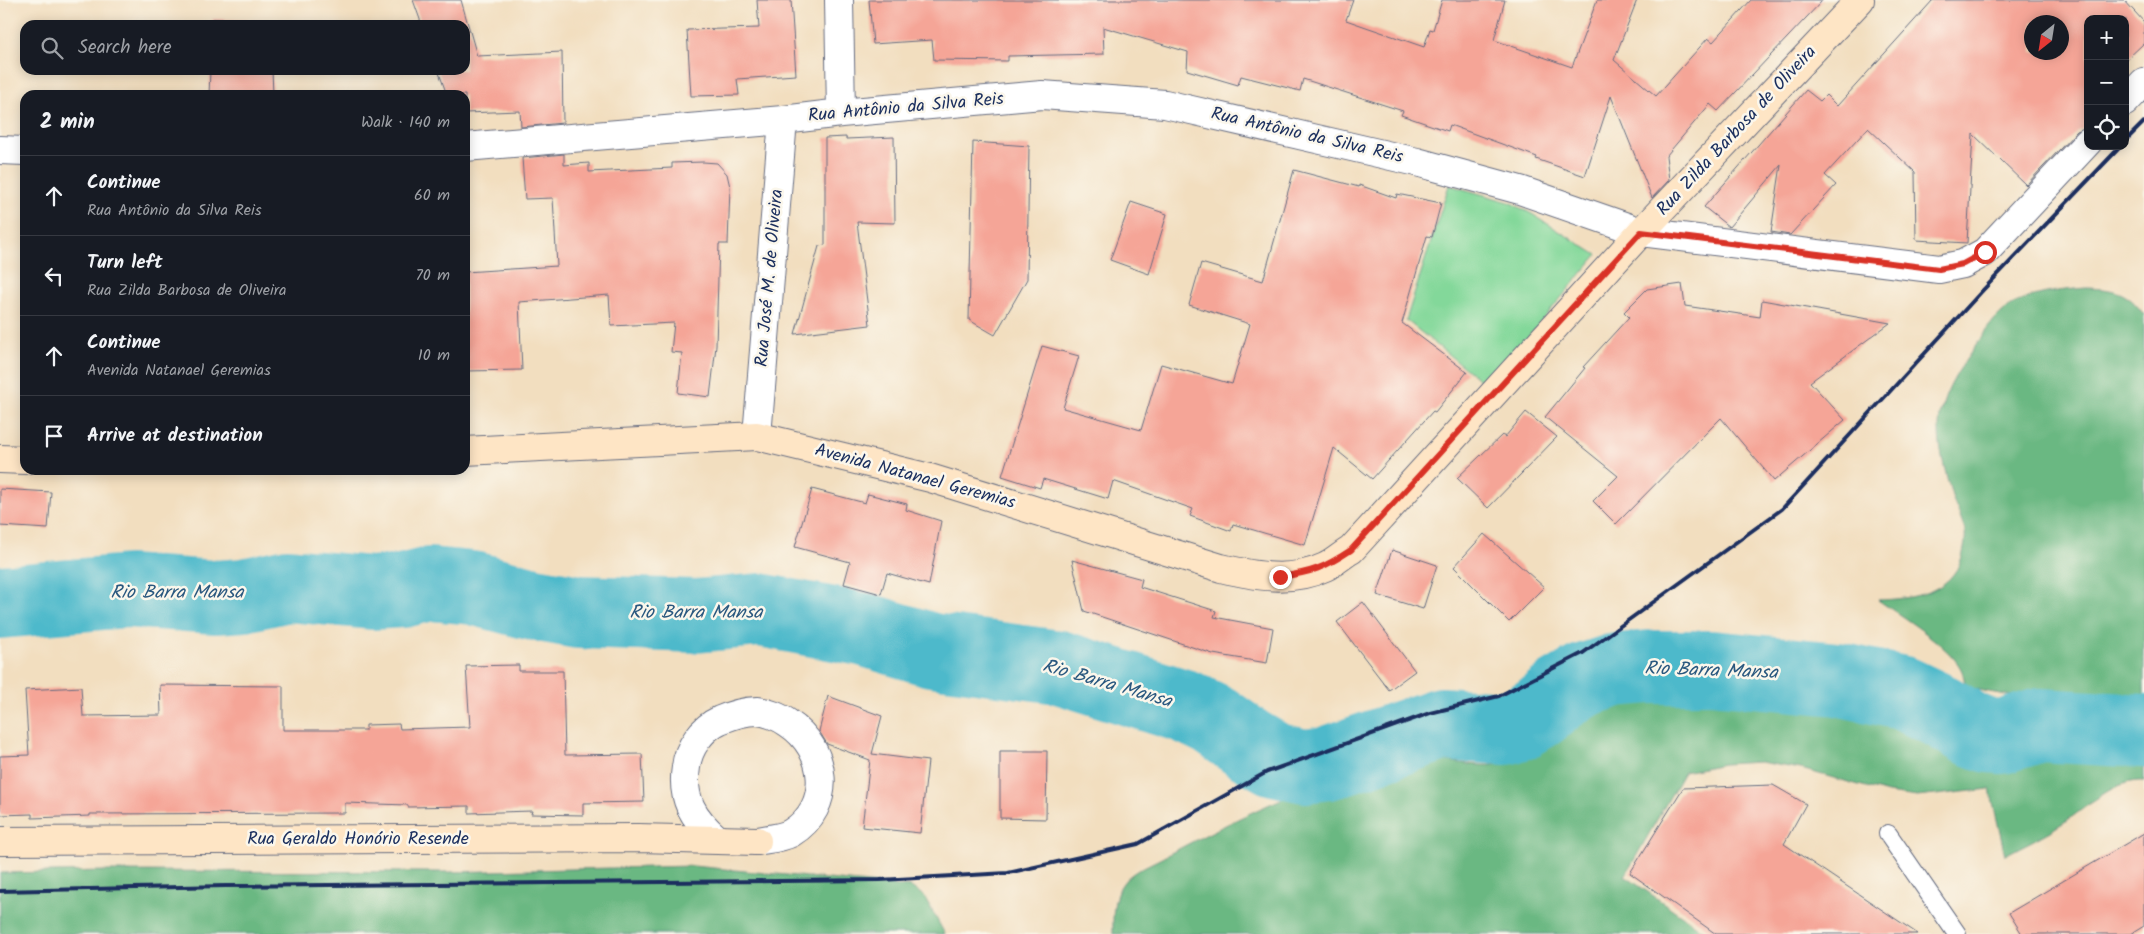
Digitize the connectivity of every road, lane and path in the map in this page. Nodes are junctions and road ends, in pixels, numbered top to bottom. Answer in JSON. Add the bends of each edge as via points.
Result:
{"nodes":[{"id":1,"x":838,"y":0,"type":"edge"},
{"id":2,"x":1860,"y":0,"type":"edge"},
{"id":3,"x":2144,"y":82,"type":"edge"},
{"id":4,"x":2129,"y":98,"type":"edge"},
{"id":5,"x":841,"y":113,"type":"junction"},
{"id":6,"x":783,"y":120,"type":"junction"},
{"id":7,"x":2084,"y":146,"type":"edge"},
{"id":8,"x":470,"y":147,"type":"edge"},
{"id":9,"x":0,"y":150,"type":"edge"},
{"id":10,"x":20,"y":152,"type":"edge"},
{"id":11,"x":1641,"y":232,"type":"junction"},
{"id":12,"x":757,"y":436,"type":"junction"},
{"id":13,"x":470,"y":451,"type":"edge"},
{"id":14,"x":0,"y":459,"type":"edge"},
{"id":15,"x":20,"y":460,"type":"edge"},
{"id":16,"x":1351,"y":550,"type":"joint"},
{"id":17,"x":1888,"y":834,"type":"dead end"},
{"id":18,"x":717,"y":839,"type":"junction"},
{"id":19,"x":0,"y":841,"type":"edge"},
{"id":20,"x":1957,"y":934,"type":"edge"}],
"edges":[{"from":1,"to":5,"type":"street"},
{"from":2,"to":11,"type":"street","name":"Rua Zilda Barbosa de Oliveira"},
{"from":3,"to":4,"type":"street"},
{"from":5,"to":6,"type":"street","name":"Rua Antônio da Silva Reis"},
{"from":5,"to":11,"type":"street","name":"Rua Antônio da Silva Reis","via":[[1042,95],[1165,104],[1520,190]]},
{"from":6,"to":8,"type":"street","name":"Rua Antônio da Silva Reis"},
{"from":6,"to":12,"type":"street","name":"Rua José M. de Oliveira"},
{"from":7,"to":11,"type":"street","name":"Rua Antônio da Silva Reis","via":[[1985,252],[1963,264],[1939,269]]},
{"from":9,"to":10,"type":"street"},
{"from":11,"to":16,"type":"street","name":"Rua Zilda Barbosa de Oliveira"},
{"from":12,"to":13,"type":"street","name":"Avenida Natanael Geremias"},
{"from":12,"to":16,"type":"street","name":"Avenida Natanael Geremias","via":[[930,478],[1253,576],[1302,574],[1325,567]]},
{"from":14,"to":15,"type":"street"},
{"from":17,"to":20,"type":"lane"},
{"from":18,"to":18,"type":"street","name":"Rua Geraldo Honório Resende","via":[[757,841],[790,834],[809,816],[817,803],[822,785],[813,748],[799,730],[780,718],[758,711],[736,713],[715,722],[698,738],[687,758],[684,780],[687,802],[698,822]]},
{"from":18,"to":19,"type":"street","name":"Rua Geraldo Honório Resende"}]}
